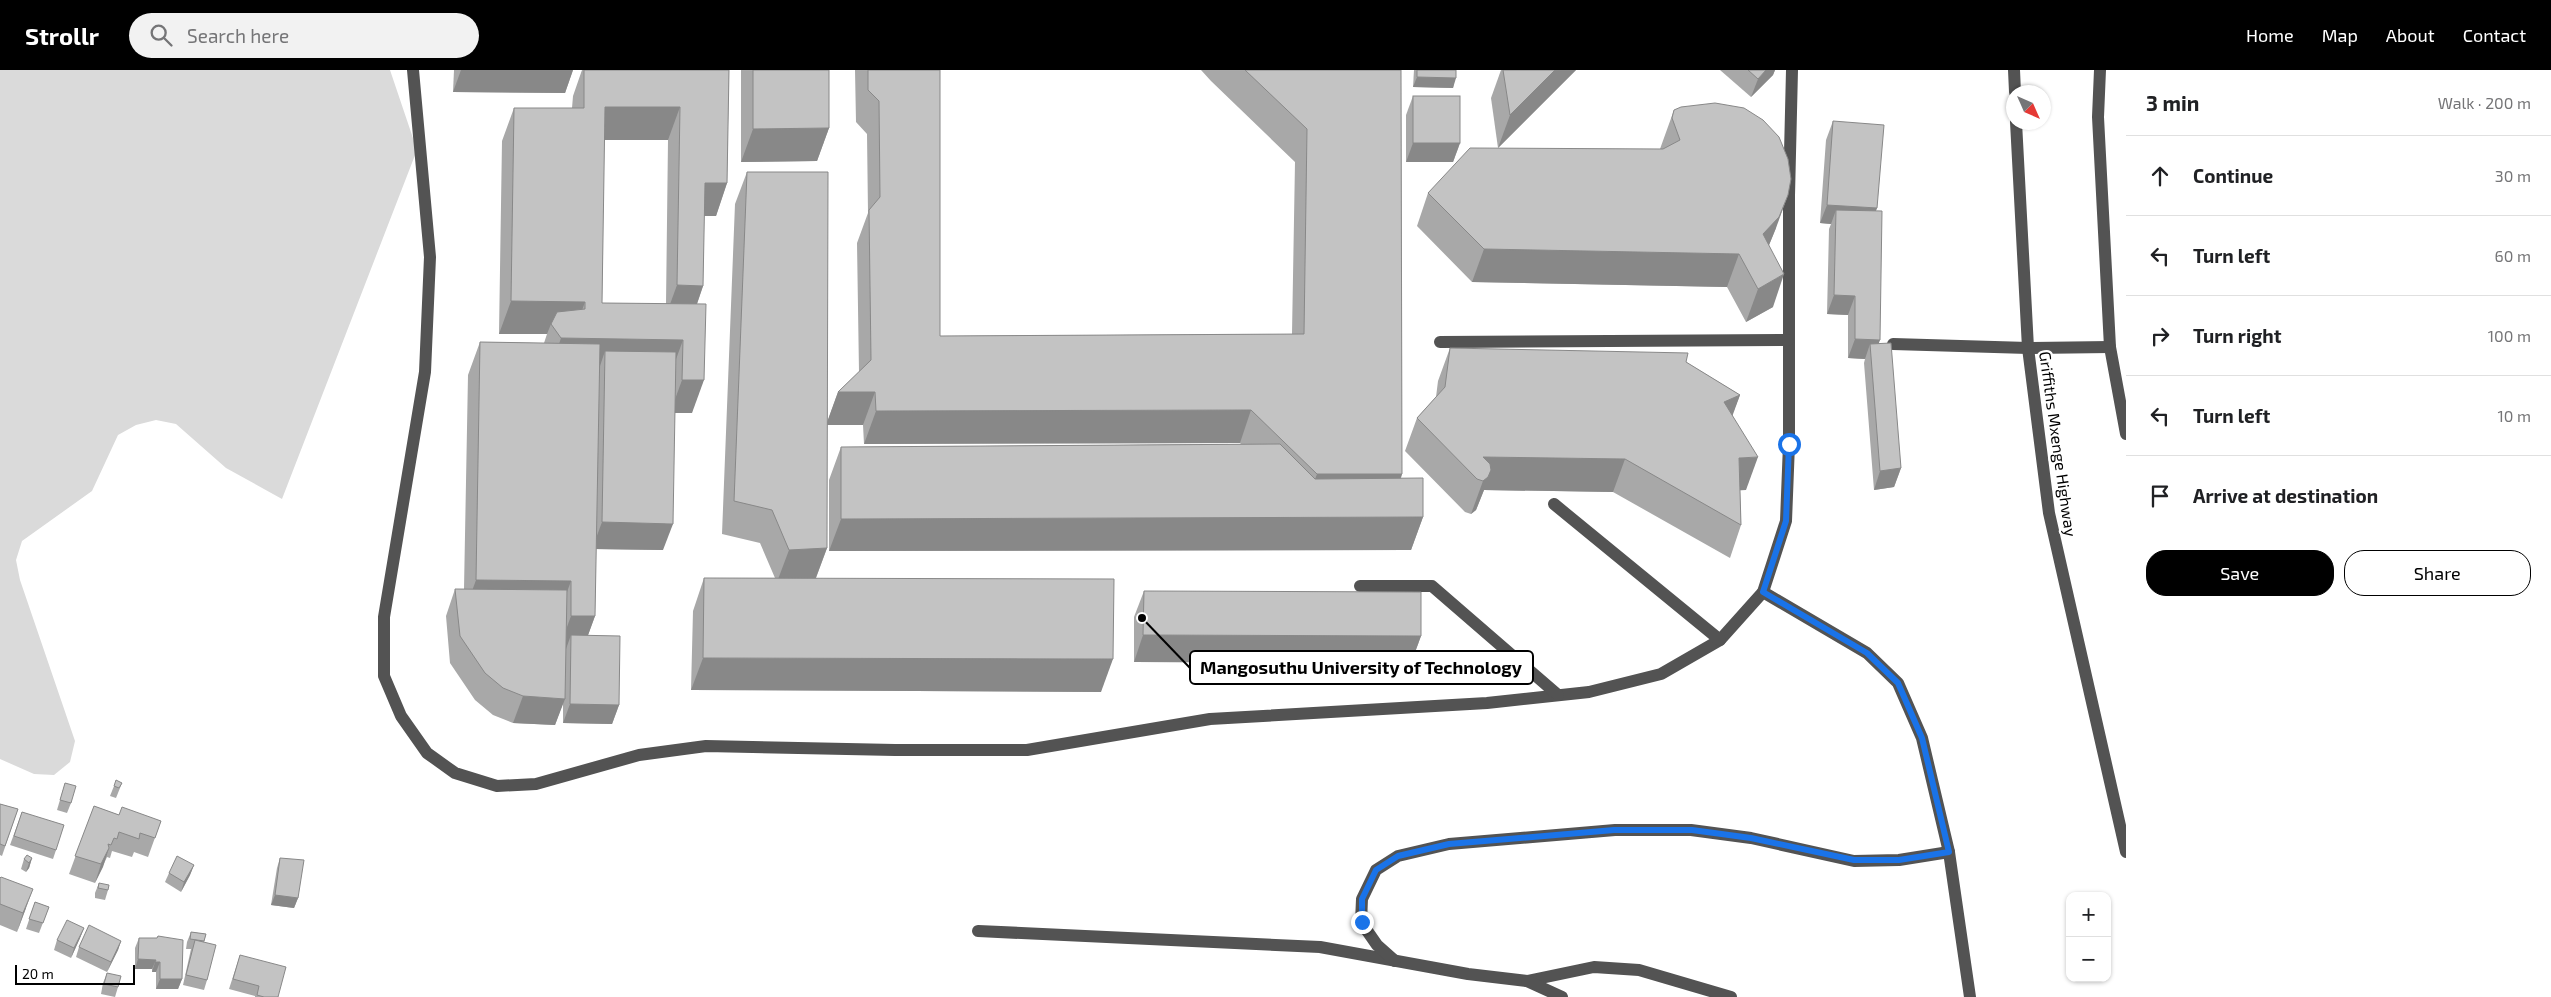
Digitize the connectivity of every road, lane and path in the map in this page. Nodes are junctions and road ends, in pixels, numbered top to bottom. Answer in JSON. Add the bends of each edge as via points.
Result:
{"nodes":[{"id":1,"x":413,"y":70,"type":"edge"},
{"id":2,"x":1792,"y":70,"type":"edge"},
{"id":3,"x":2014,"y":70,"type":"edge"},
{"id":4,"x":2100,"y":70,"type":"edge"},
{"id":5,"x":2015,"y":85,"type":"edge"},
{"id":6,"x":2016,"y":130,"type":"edge"},
{"id":7,"x":1788,"y":340,"type":"junction"},
{"id":8,"x":1440,"y":342,"type":"dead end"},
{"id":9,"x":1893,"y":344,"type":"edge"},
{"id":10,"x":2110,"y":347,"type":"junction"},
{"id":11,"x":2028,"y":348,"type":"junction"},
{"id":12,"x":2126,"y":434,"type":"edge"},
{"id":13,"x":1554,"y":504,"type":"dead end"},
{"id":14,"x":1360,"y":586,"type":"dead end"},
{"id":15,"x":1763,"y":592,"type":"junction"},
{"id":16,"x":1720,"y":640,"type":"junction"},
{"id":17,"x":1558,"y":695,"type":"junction"},
{"id":18,"x":1949,"y":852,"type":"junction"},
{"id":19,"x":2126,"y":852,"type":"edge"},
{"id":20,"x":978,"y":931,"type":"dead end"},
{"id":21,"x":1397,"y":962,"type":"junction"},
{"id":22,"x":1527,"y":981,"type":"junction"},
{"id":23,"x":1562,"y":997,"type":"edge"},
{"id":24,"x":1731,"y":997,"type":"edge"},
{"id":25,"x":1970,"y":997,"type":"edge"}],
"edges":[{"from":1,"to":17,"type":"street","via":[[430,257],[425,372],[384,617],[384,676],[401,716],[427,753],[455,774],[497,786],[536,784],[639,755],[706,746],[1027,750],[1210,719],[1487,703]]},
{"from":2,"to":7,"type":"street"},
{"from":3,"to":5,"type":"street"},
{"from":4,"to":10,"type":"street","via":[[2098,117]]},
{"from":6,"to":11,"type":"street","name":"Griffiths Mxenge Highway"},
{"from":7,"to":8,"type":"street"},
{"from":7,"to":15,"type":"street","via":[[1786,521]]},
{"from":9,"to":11,"type":"street"},
{"from":10,"to":11,"type":"street"},
{"from":10,"to":12,"type":"street"},
{"from":11,"to":19,"type":"street","name":"Griffiths Mxenge Highway","via":[[2049,513]]},
{"from":13,"to":16,"type":"street"},
{"from":14,"to":17,"type":"street","via":[[1432,586]]},
{"from":15,"to":16,"type":"street"},
{"from":15,"to":18,"type":"street","via":[[1867,653],[1898,683],[1922,738]]},
{"from":16,"to":17,"type":"street","via":[[1662,674],[1589,692]]},
{"from":18,"to":21,"type":"street","via":[[1899,860],[1854,860],[1751,838],[1692,830],[1614,830],[1449,844],[1398,856],[1376,870],[1362,899],[1362,922],[1377,945]]},
{"from":18,"to":25,"type":"street"},
{"from":20,"to":21,"type":"street","via":[[1320,946]]},
{"from":21,"to":22,"type":"street"},
{"from":22,"to":23,"type":"street"},
{"from":22,"to":24,"type":"street","via":[[1594,967],[1639,970]]}]}
